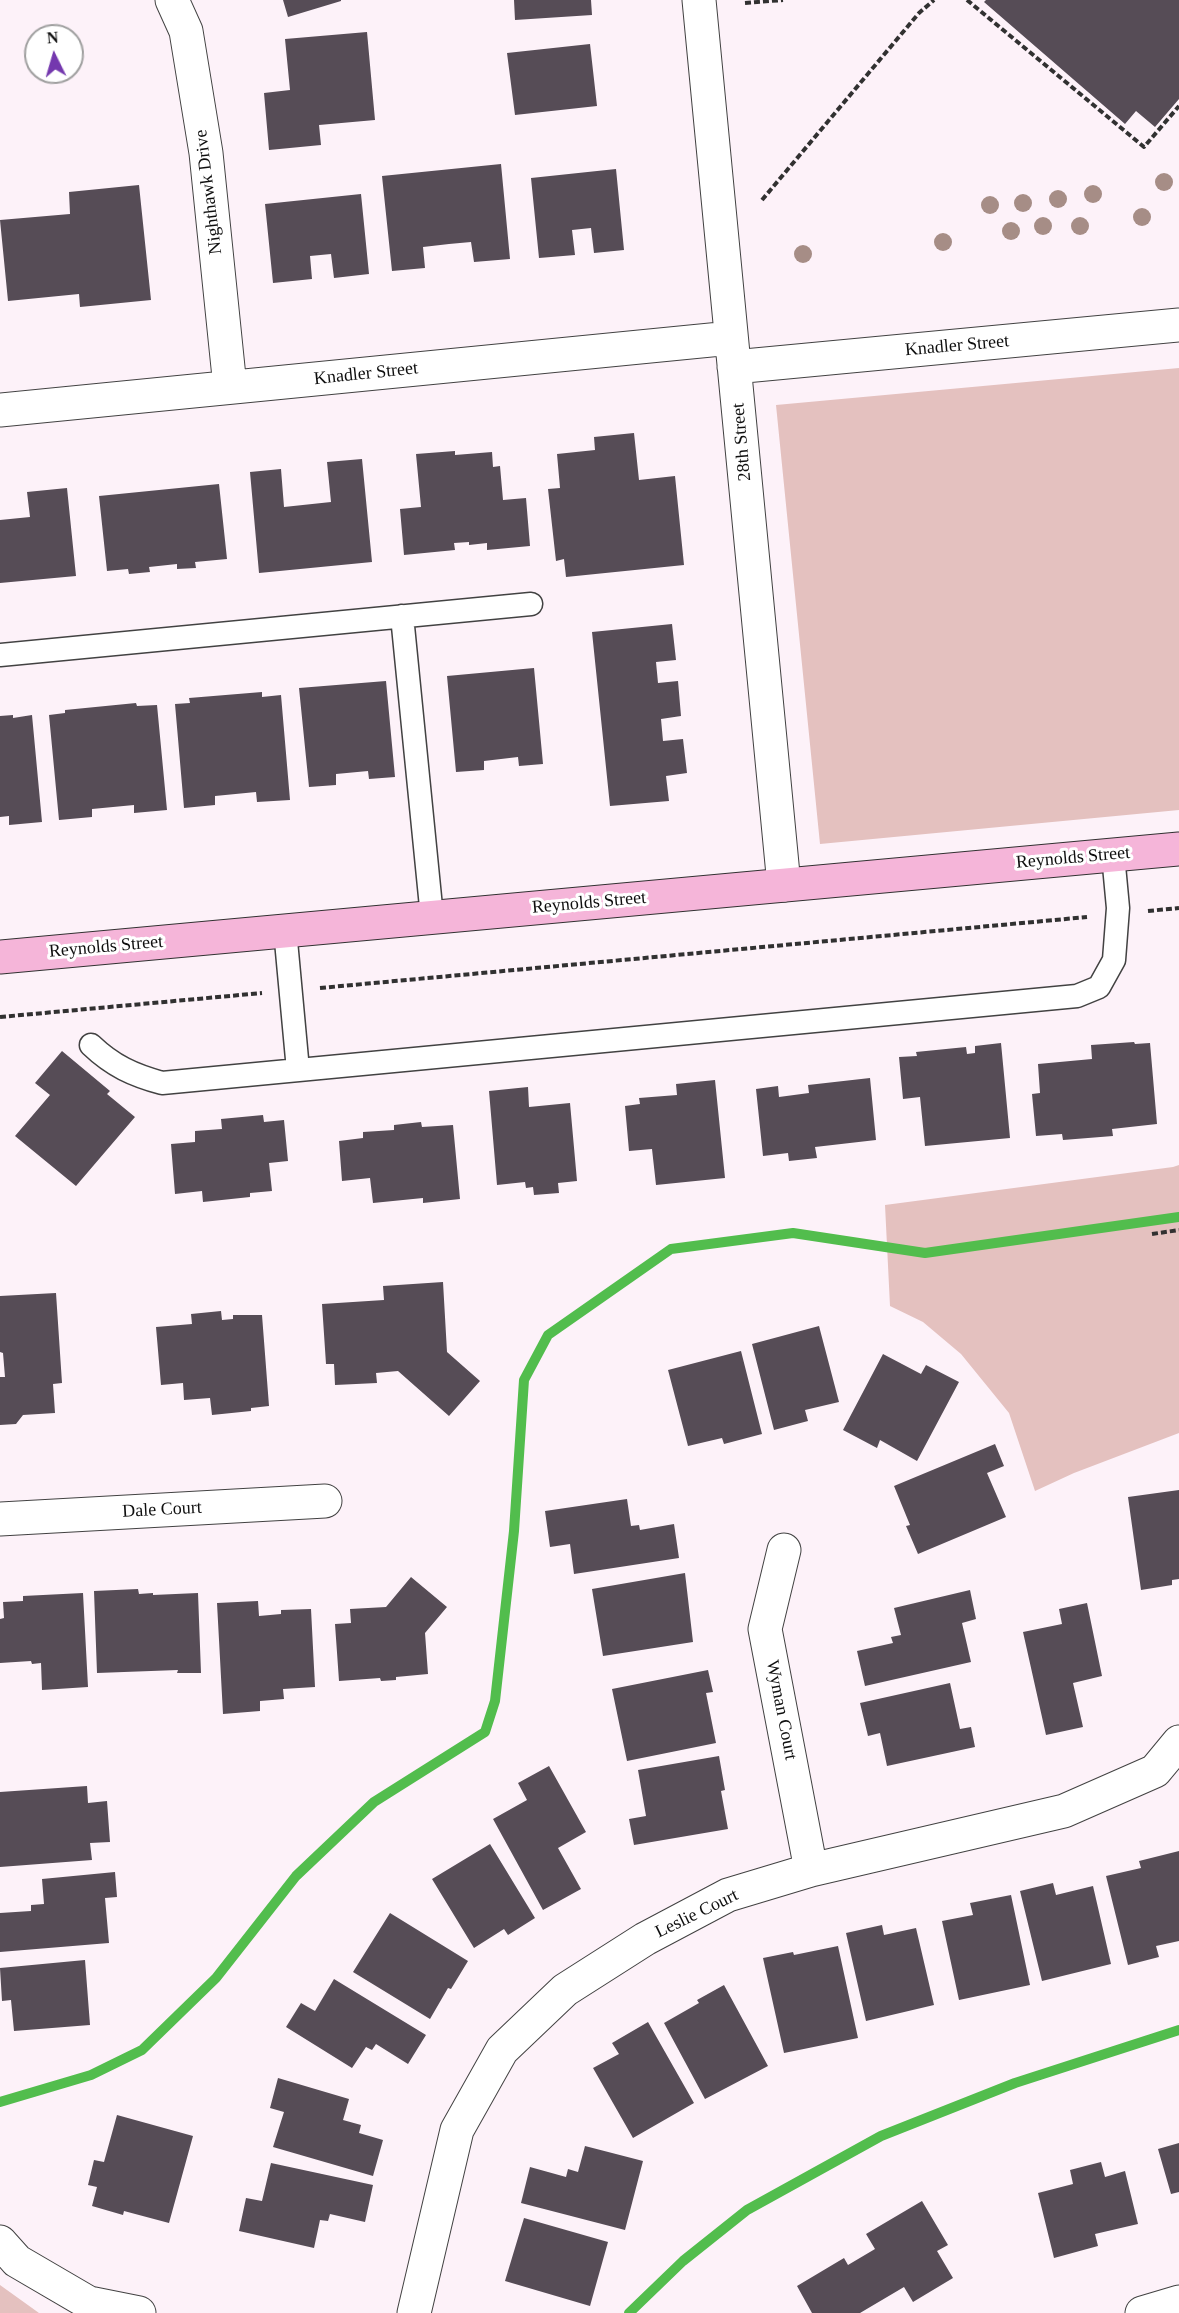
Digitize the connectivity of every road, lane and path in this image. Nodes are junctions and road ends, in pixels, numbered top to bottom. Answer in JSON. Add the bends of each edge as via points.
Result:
{"nodes":[{"id":1,"x":172,"y":0,"type":"edge"},
{"id":2,"x":699,"y":0,"type":"edge"},
{"id":3,"x":783,"y":0,"type":"edge"},
{"id":4,"x":934,"y":0,"type":"edge"},
{"id":5,"x":968,"y":0,"type":"edge"},
{"id":6,"x":746,"y":3,"type":"dead end"},
{"id":7,"x":1179,"y":106,"type":"edge"},
{"id":8,"x":762,"y":200,"type":"dead end"},
{"id":9,"x":1179,"y":325,"type":"edge"},
{"id":10,"x":733,"y":352,"type":"junction"},
{"id":11,"x":230,"y":387,"type":"junction"},
{"id":12,"x":0,"y":410,"type":"edge"},
{"id":13,"x":531,"y":604,"type":"dead end"},
{"id":14,"x":402,"y":616,"type":"junction"},
{"id":15,"x":0,"y":655,"type":"edge"},
{"id":16,"x":1179,"y":849,"type":"edge"},
{"id":17,"x":1113,"y":855,"type":"junction"},
{"id":18,"x":784,"y":885,"type":"junction"},
{"id":19,"x":1179,"y":908,"type":"edge"},
{"id":20,"x":1117,"y":914,"type":"junction"},
{"id":21,"x":432,"y":917,"type":"junction"},
{"id":22,"x":285,"y":930,"type":"junction"},
{"id":23,"x":0,"y":957,"type":"edge"},
{"id":24,"x":291,"y":990,"type":"junction"},
{"id":25,"x":0,"y":1017,"type":"edge"},
{"id":26,"x":90,"y":1045,"type":"dead end"},
{"id":27,"x":298,"y":1070,"type":"junction"},
{"id":28,"x":1179,"y":1230,"type":"edge"},
{"id":29,"x":1152,"y":1234,"type":"dead end"},
{"id":30,"x":325,"y":1501,"type":"dead end"},
{"id":31,"x":0,"y":1519,"type":"edge"},
{"id":32,"x":784,"y":1550,"type":"dead end"},
{"id":33,"x":1179,"y":1742,"type":"edge"},
{"id":34,"x":811,"y":1870,"type":"junction"},
{"id":35,"x":0,"y":2242,"type":"edge"},
{"id":36,"x":1179,"y":2302,"type":"edge"},
{"id":37,"x":139,"y":2313,"type":"edge"},
{"id":38,"x":414,"y":2313,"type":"edge"},
{"id":39,"x":1142,"y":2313,"type":"edge"}],
"edges":[{"from":1,"to":11,"type":"street","name":"Nighthawk Drive","via":[[186,31],[206,153]]},
{"from":2,"to":10,"type":"street","name":"28th Street"},
{"from":3,"to":6,"type":"path"},
{"from":4,"to":8,"type":"path"},
{"from":5,"to":7,"type":"path","via":[[1144,147]]},
{"from":9,"to":10,"type":"street","name":"Knadler Street"},
{"from":10,"to":11,"type":"street","name":"Knadler Street"},
{"from":10,"to":18,"type":"street","name":"28th Street"},
{"from":11,"to":12,"type":"street","name":"Knadler Street"},
{"from":13,"to":14,"type":"lane"},
{"from":14,"to":15,"type":"lane"},
{"from":14,"to":21,"type":"lane"},
{"from":16,"to":17,"type":"main road","name":"Reynolds Street"},
{"from":17,"to":18,"type":"main road","name":"Reynolds Street"},
{"from":17,"to":20,"type":"lane"},
{"from":18,"to":21,"type":"main road","name":"Reynolds Street"},
{"from":19,"to":20,"type":"path"},
{"from":20,"to":24,"type":"path"},
{"from":20,"to":27,"type":"lane","via":[[1114,960],[1099,987],[1077,996]]},
{"from":21,"to":22,"type":"main road","name":"Reynolds Street"},
{"from":22,"to":23,"type":"main road","name":"Reynolds Street"},
{"from":22,"to":24,"type":"lane"},
{"from":24,"to":25,"type":"path"},
{"from":24,"to":27,"type":"lane"},
{"from":26,"to":27,"type":"lane","via":[[134,1075],[162,1083]]},
{"from":28,"to":29,"type":"path"},
{"from":30,"to":31,"type":"street","name":"Dale Court"},
{"from":32,"to":34,"type":"street","name":"Wyman Court","via":[[765,1629]]},
{"from":33,"to":34,"type":"street","name":"Leslie Court","via":[[1155,1771],[1064,1811]]},
{"from":34,"to":38,"type":"street","name":"Leslie Court","via":[[728,1895],[645,1939],[565,1990],[502,2050],[456,2130]]},
{"from":35,"to":37,"type":"street","via":[[17,2261],[89,2303]]},
{"from":36,"to":39,"type":"street"}]}
